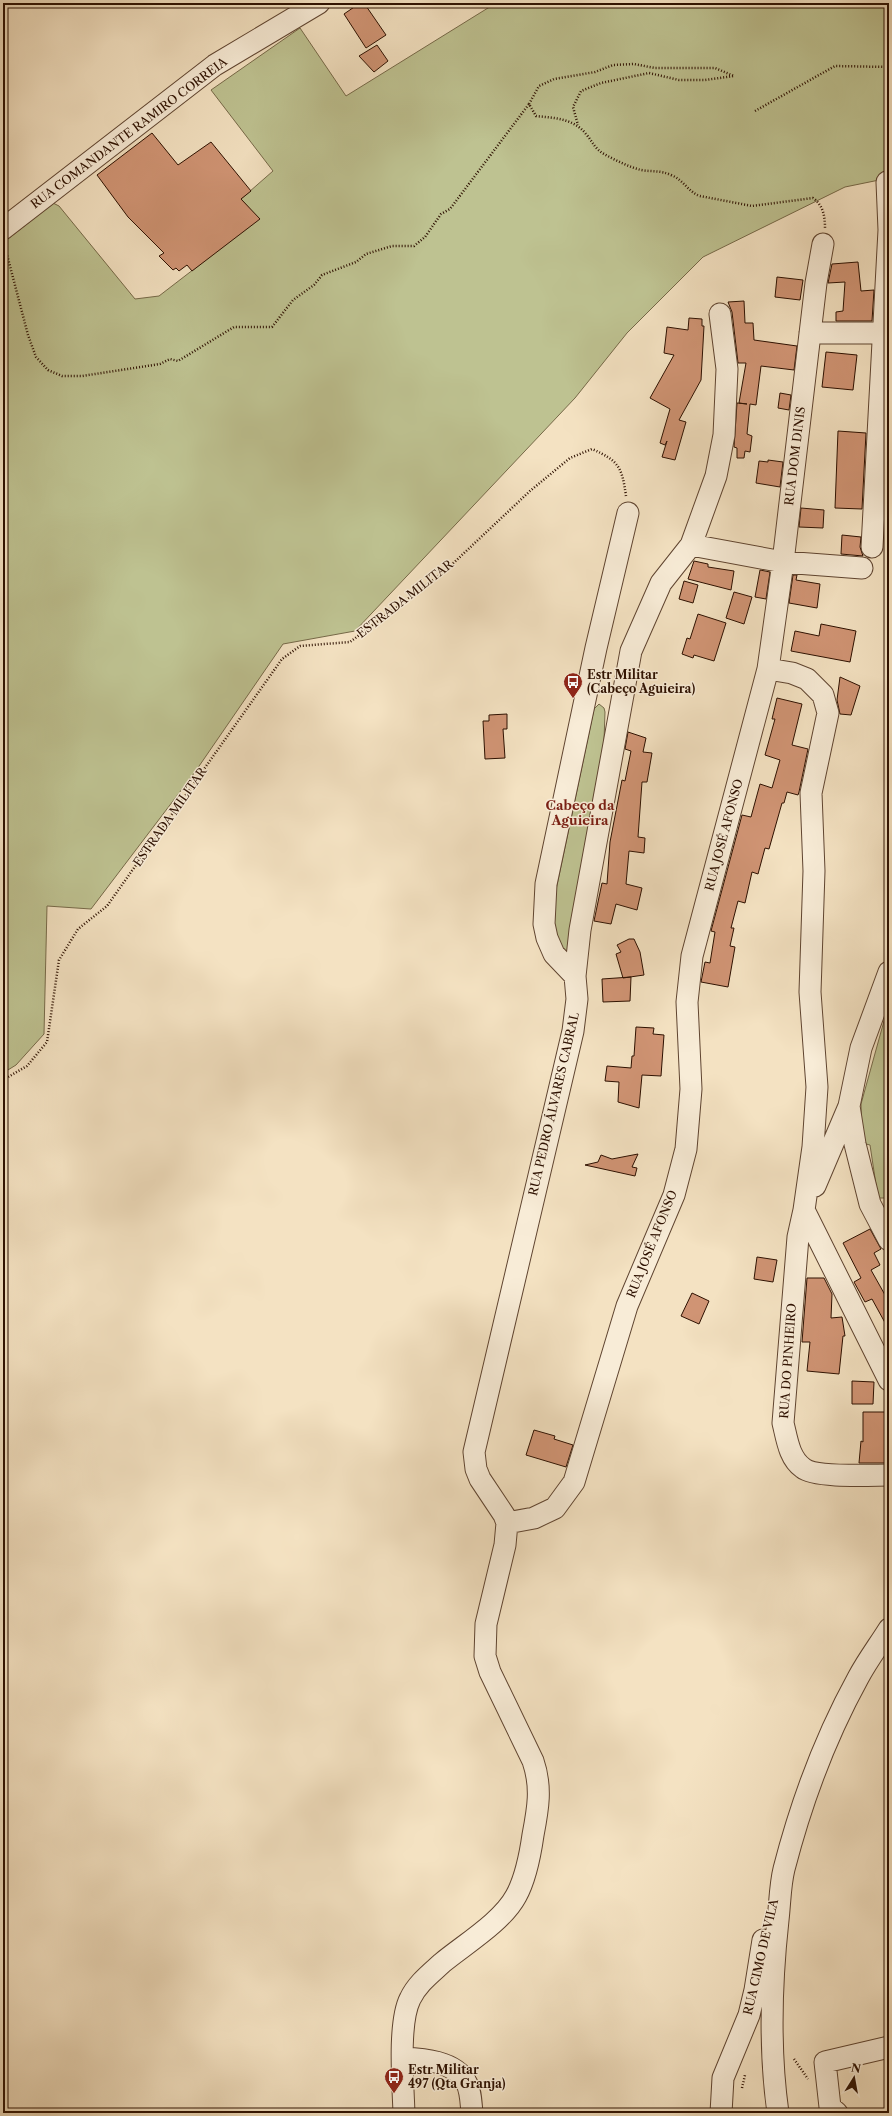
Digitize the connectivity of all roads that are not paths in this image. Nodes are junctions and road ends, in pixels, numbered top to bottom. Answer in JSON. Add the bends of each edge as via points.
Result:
{"nodes":[{"id":1,"x":319,"y":3,"type":"edge"},
{"id":2,"x":887,"y":182,"type":"dead end"},
{"id":3,"x":3,"y":229,"type":"edge"},
{"id":4,"x":823,"y":244,"type":"road end"},
{"id":5,"x":720,"y":314,"type":"dead end"},
{"id":6,"x":810,"y":333,"type":"junction"},
{"id":7,"x":886,"y":333,"type":"edge"},
{"id":8,"x":628,"y":513,"type":"road end"},
{"id":9,"x":691,"y":545,"type":"junction"},
{"id":10,"x":872,"y":546,"type":"dead end"},
{"id":11,"x":783,"y":562,"type":"junction"},
{"id":12,"x":862,"y":568,"type":"dead end"},
{"id":13,"x":768,"y":669,"type":"junction"},
{"id":14,"x":589,"y":679,"type":"junction"},
{"id":15,"x":623,"y":685,"type":"junction"},
{"id":16,"x":889,"y":972,"type":"edge"},
{"id":17,"x":575,"y":976,"type":"junction"},
{"id":18,"x":849,"y":1106,"type":"junction"},
{"id":19,"x":804,"y":1210,"type":"junction"},
{"id":20,"x":889,"y":1240,"type":"edge"},
{"id":21,"x":889,"y":1380,"type":"edge"},
{"id":22,"x":889,"y":1475,"type":"edge"},
{"id":23,"x":507,"y":1523,"type":"junction"},
{"id":24,"x":889,"y":1629,"type":"edge"},
{"id":25,"x":784,"y":1870,"type":"junction"},
{"id":26,"x":889,"y":2047,"type":"edge"},
{"id":27,"x":403,"y":2058,"type":"junction"},
{"id":28,"x":404,"y":2113,"type":"edge"},
{"id":29,"x":472,"y":2113,"type":"edge"},
{"id":30,"x":721,"y":2113,"type":"edge"},
{"id":31,"x":778,"y":2113,"type":"edge"},
{"id":32,"x":837,"y":2113,"type":"edge"}],
"edges":[{"from":1,"to":3,"type":"street","name":"RUA COMANDANTE RAMIRO CORREIA","via":[[215,65]]},
{"from":2,"to":7,"type":"street","via":[[889,230]]},
{"from":4,"to":6,"type":"street","name":"RUA DOM DINIS"},
{"from":5,"to":9,"type":"street","name":"RUA PEDRO ÁLVARES CABRAL","via":[[727,370],[724,435],[716,476]]},
{"from":6,"to":7,"type":"street"},
{"from":6,"to":11,"type":"street","name":"RUA DOM DINIS"},
{"from":7,"to":10,"type":"street"},
{"from":8,"to":14,"type":"street"},
{"from":9,"to":11,"type":"street"},
{"from":9,"to":15,"type":"street","name":"RUA PEDRO ÁLVARES CABRAL","via":[[660,583],[631,651]]},
{"from":11,"to":12,"type":"street"},
{"from":11,"to":13,"type":"street","name":"RUA DOM DINIS"},
{"from":13,"to":19,"type":"street","via":[[792,673],[807,679],[823,695],[828,714],[811,793],[814,871],[810,992],[817,1087],[813,1147]]},
{"from":13,"to":23,"type":"street","name":"RUA JOSÉ AFONSO","via":[[692,956],[687,1002],[691,1089],[686,1149],[674,1195],[627,1306],[574,1482],[555,1508],[534,1518]]},
{"from":14,"to":15,"type":"street"},
{"from":14,"to":17,"type":"street","via":[[546,884],[544,924],[554,954]]},
{"from":15,"to":17,"type":"street","name":"RUA PEDRO ÁLVARES CABRAL","via":[[580,930]]},
{"from":16,"to":18,"type":"street","via":[[861,1048]]},
{"from":17,"to":23,"type":"street","name":"RUA PEDRO ÁLVARES CABRAL","via":[[577,999],[573,1031],[474,1452],[480,1479]]},
{"from":18,"to":19,"type":"street"},
{"from":18,"to":20,"type":"street","via":[[855,1144],[870,1204]]},
{"from":19,"to":21,"type":"street"},
{"from":19,"to":22,"type":"street","name":"RUA DO PINHEIRO","via":[[798,1237],[783,1423],[790,1452],[803,1469],[821,1474]]},
{"from":23,"to":27,"type":"street","via":[[506,1545],[486,1624],[485,1656],[538,1774],[540,1798],[529,1860],[523,1880],[510,1906],[421,1982],[411,1997],[404,2017]]},
{"from":24,"to":25,"type":"street","via":[[859,1676],[834,1726],[812,1778]]},
{"from":25,"to":30,"type":"street","name":"RUA CIMO DE VILA","via":[[778,1883],[764,1937],[749,2014],[723,2078]]},
{"from":25,"to":31,"type":"street","via":[[771,2015]]},
{"from":26,"to":32,"type":"street","via":[[825,2062],[830,2107]]},
{"from":27,"to":28,"type":"street"},
{"from":27,"to":29,"type":"street","via":[[429,2060],[455,2071],[466,2082]]}]}
